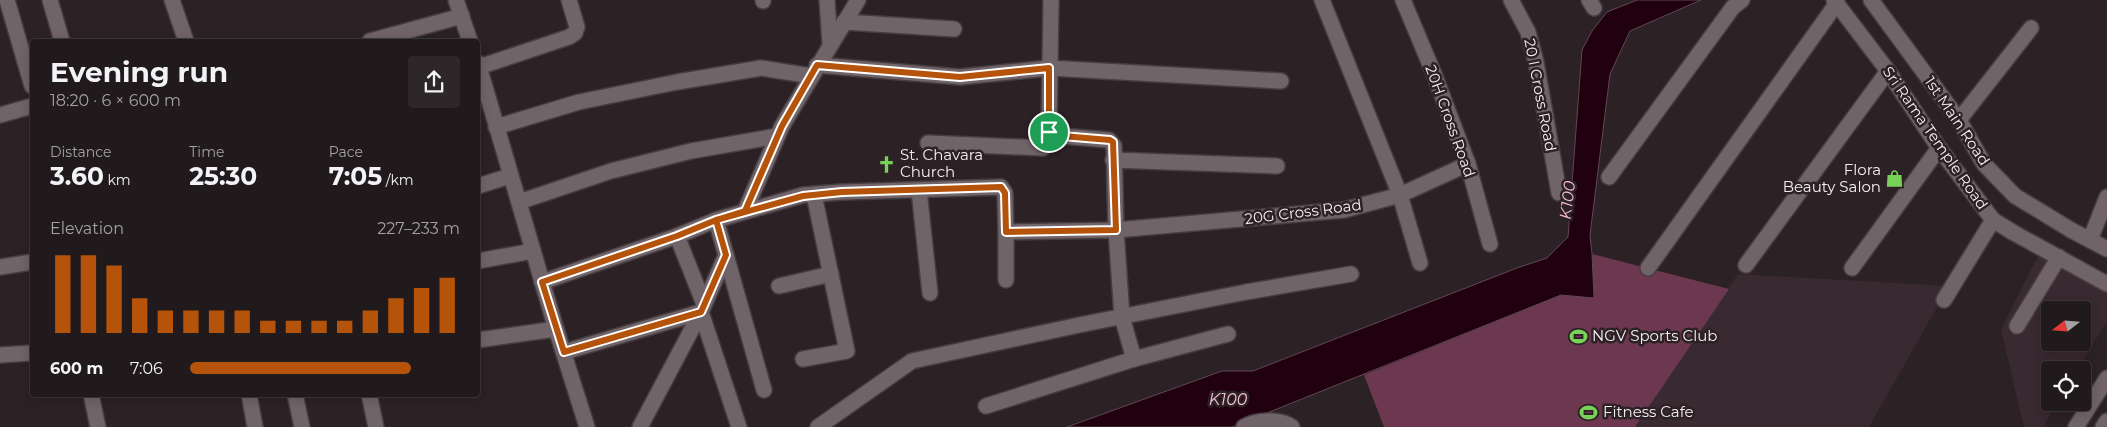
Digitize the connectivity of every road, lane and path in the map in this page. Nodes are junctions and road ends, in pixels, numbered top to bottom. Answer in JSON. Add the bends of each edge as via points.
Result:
{"nodes":[{"id":1,"x":7,"y":0,"type":"edge"},
{"id":2,"x":50,"y":0,"type":"edge"},
{"id":3,"x":172,"y":0,"type":"edge"},
{"id":4,"x":456,"y":0,"type":"edge"},
{"id":5,"x":569,"y":0,"type":"edge"},
{"id":6,"x":827,"y":0,"type":"edge"},
{"id":7,"x":858,"y":0,"type":"edge"},
{"id":8,"x":1051,"y":0,"type":"edge"},
{"id":9,"x":1322,"y":0,"type":"edge"},
{"id":10,"x":1403,"y":0,"type":"edge"},
{"id":11,"x":1511,"y":0,"type":"edge"},
{"id":12,"x":1742,"y":0,"type":"edge"},
{"id":13,"x":1835,"y":2,"type":"edge"},
{"id":14,"x":1878,"y":2,"type":"edge"},
{"id":15,"x":462,"y":16,"type":"junction"},
{"id":16,"x":844,"y":22,"type":"junction"},
{"id":17,"x":2031,"y":28,"type":"dead end"},
{"id":18,"x":954,"y":30,"type":"dead end"},
{"id":19,"x":400,"y":37,"type":"edge"},
{"id":20,"x":61,"y":39,"type":"edge"},
{"id":21,"x":185,"y":39,"type":"edge"},
{"id":22,"x":385,"y":39,"type":"edge"},
{"id":23,"x":469,"y":39,"type":"edge"},
{"id":24,"x":830,"y":44,"type":"junction"},
{"id":25,"x":480,"y":64,"type":"edge"},
{"id":26,"x":1049,"y":68,"type":"junction"},
{"id":27,"x":1888,"y":70,"type":"junction"},
{"id":28,"x":814,"y":71,"type":"junction"},
{"id":29,"x":480,"y":72,"type":"edge"},
{"id":30,"x":30,"y":79,"type":"edge"},
{"id":31,"x":1281,"y":81,"type":"dead end"},
{"id":32,"x":30,"y":107,"type":"edge"},
{"id":33,"x":0,"y":115,"type":"edge"},
{"id":34,"x":1959,"y":120,"type":"junction"},
{"id":35,"x":496,"y":127,"type":"junction"},
{"id":36,"x":1049,"y":132,"type":"junction"},
{"id":37,"x":777,"y":136,"type":"junction"},
{"id":38,"x":928,"y":143,"type":"dead end"},
{"id":39,"x":1939,"y":148,"type":"junction"},
{"id":40,"x":1114,"y":160,"type":"junction"},
{"id":41,"x":1468,"y":164,"type":"junction"},
{"id":42,"x":1277,"y":166,"type":"dead end"},
{"id":43,"x":510,"y":176,"type":"junction"},
{"id":44,"x":1608,"y":177,"type":"dead end"},
{"id":45,"x":480,"y":185,"type":"edge"},
{"id":46,"x":919,"y":190,"type":"junction"},
{"id":47,"x":1558,"y":193,"type":"dead end"},
{"id":48,"x":814,"y":195,"type":"junction"},
{"id":49,"x":1400,"y":195,"type":"junction"},
{"id":50,"x":2107,"y":197,"type":"edge"},
{"id":51,"x":520,"y":202,"type":"junction"},
{"id":52,"x":745,"y":211,"type":"junction"},
{"id":53,"x":716,"y":220,"type":"junction"},
{"id":54,"x":1993,"y":220,"type":"junction"},
{"id":55,"x":1116,"y":230,"type":"junction"},
{"id":56,"x":1006,"y":232,"type":"junction"},
{"id":57,"x":677,"y":236,"type":"junction"},
{"id":58,"x":2090,"y":240,"type":"junction"},
{"id":59,"x":1490,"y":244,"type":"dead end"},
{"id":60,"x":2107,"y":249,"type":"edge"},
{"id":61,"x":533,"y":251,"type":"junction"},
{"id":62,"x":726,"y":255,"type":"junction"},
{"id":63,"x":2059,"y":257,"type":"junction"},
{"id":64,"x":480,"y":261,"type":"edge"},
{"id":65,"x":30,"y":262,"type":"edge"},
{"id":66,"x":1420,"y":263,"type":"dead end"},
{"id":67,"x":1746,"y":265,"type":"dead end"},
{"id":68,"x":0,"y":267,"type":"edge"},
{"id":69,"x":1648,"y":268,"type":"dead end"},
{"id":70,"x":1852,"y":268,"type":"dead end"},
{"id":71,"x":831,"y":274,"type":"junction"},
{"id":72,"x":1351,"y":274,"type":"dead end"},
{"id":73,"x":1006,"y":280,"type":"dead end"},
{"id":74,"x":542,"y":282,"type":"junction"},
{"id":75,"x":2107,"y":284,"type":"edge"},
{"id":76,"x":778,"y":286,"type":"dead end"},
{"id":77,"x":930,"y":293,"type":"dead end"},
{"id":78,"x":1944,"y":300,"type":"dead end"},
{"id":79,"x":702,"y":308,"type":"junction"},
{"id":80,"x":1122,"y":317,"type":"junction"},
{"id":81,"x":2017,"y":326,"type":"dead end"},
{"id":82,"x":556,"y":329,"type":"junction"},
{"id":83,"x":1228,"y":334,"type":"dead end"},
{"id":84,"x":480,"y":340,"type":"edge"},
{"id":85,"x":564,"y":352,"type":"junction"},
{"id":86,"x":30,"y":353,"type":"edge"},
{"id":87,"x":0,"y":355,"type":"edge"},
{"id":88,"x":803,"y":359,"type":"dead end"},
{"id":89,"x":1134,"y":359,"type":"junction"},
{"id":90,"x":2107,"y":378,"type":"edge"},
{"id":91,"x":764,"y":390,"type":"dead end"},
{"id":92,"x":92,"y":397,"type":"edge"},
{"id":93,"x":250,"y":397,"type":"edge"},
{"id":94,"x":296,"y":397,"type":"edge"},
{"id":95,"x":370,"y":397,"type":"edge"},
{"id":96,"x":986,"y":406,"type":"dead end"},
{"id":97,"x":2107,"y":421,"type":"edge"},
{"id":98,"x":98,"y":427,"type":"edge"},
{"id":99,"x":255,"y":427,"type":"edge"},
{"id":100,"x":302,"y":427,"type":"edge"},
{"id":101,"x":376,"y":427,"type":"edge"},
{"id":102,"x":588,"y":427,"type":"edge"},
{"id":103,"x":640,"y":427,"type":"edge"},
{"id":104,"x":739,"y":427,"type":"edge"},
{"id":105,"x":818,"y":427,"type":"edge"},
{"id":106,"x":1244,"y":427,"type":"edge"},
{"id":107,"x":1292,"y":427,"type":"edge"},
{"id":108,"x":2076,"y":427,"type":"edge"},
{"id":109,"x":2103,"y":427,"type":"edge"}],
"edges":[{"from":1,"to":30,"type":"street"},
{"from":2,"to":20,"type":"street"},
{"from":3,"to":21,"type":"street"},
{"from":4,"to":15,"type":"street"},
{"from":5,"to":25,"type":"street","via":[[577,27],[575,33]]},
{"from":6,"to":24,"type":"street"},
{"from":7,"to":16,"type":"street"},
{"from":8,"to":26,"type":"street"},
{"from":9,"to":49,"type":"street"},
{"from":10,"to":41,"type":"street","name":"20H Cross Road"},
{"from":11,"to":47,"type":"street","name":"20 I Cross Road","via":[[1528,32],[1536,62]]},
{"from":12,"to":44,"type":"street","via":[[1733,7]]},
{"from":13,"to":27,"type":"street","name":"Sri Rama Temple Road"},
{"from":13,"to":69,"type":"street"},
{"from":14,"to":34,"type":"street","name":"1st Main Road"},
{"from":15,"to":19,"type":"street"},
{"from":15,"to":23,"type":"street"},
{"from":16,"to":18,"type":"street"},
{"from":16,"to":24,"type":"street"},
{"from":17,"to":34,"type":"street"},
{"from":19,"to":22,"type":"street"},
{"from":24,"to":28,"type":"street"},
{"from":26,"to":28,"type":"street","via":[[960,77]]},
{"from":26,"to":31,"type":"street"},
{"from":26,"to":36,"type":"street"},
{"from":27,"to":39,"type":"street","name":"Sri Rama Temple Road"},
{"from":27,"to":67,"type":"street"},
{"from":28,"to":35,"type":"street","via":[[761,68],[677,82],[580,102]]},
{"from":28,"to":37,"type":"street"},
{"from":29,"to":35,"type":"street"},
{"from":32,"to":33,"type":"street"},
{"from":34,"to":58,"type":"street","name":"1st Main Road","via":[[1984,164],[2015,196]]},
{"from":35,"to":43,"type":"street"},
{"from":36,"to":38,"type":"street","via":[[1043,148]]},
{"from":36,"to":40,"type":"street","via":[[1050,135],[1110,140],[1114,146]]},
{"from":37,"to":51,"type":"street","via":[[673,155],[611,171]]},
{"from":37,"to":52,"type":"street"},
{"from":39,"to":54,"type":"street","name":"Sri Rama Temple Road"},
{"from":39,"to":70,"type":"street"},
{"from":40,"to":42,"type":"street"},
{"from":40,"to":55,"type":"street"},
{"from":41,"to":49,"type":"street","name":"20G Cross Road"},
{"from":41,"to":59,"type":"street","name":"20H Cross Road"},
{"from":43,"to":45,"type":"street"},
{"from":43,"to":51,"type":"street"},
{"from":46,"to":48,"type":"street"},
{"from":46,"to":56,"type":"street","via":[[1001,187],[1005,193]]},
{"from":46,"to":77,"type":"street"},
{"from":48,"to":52,"type":"street"},
{"from":48,"to":71,"type":"street"},
{"from":49,"to":55,"type":"street","name":"20G Cross Road","via":[[1344,210]]},
{"from":49,"to":66,"type":"street"},
{"from":50,"to":58,"type":"street"},
{"from":51,"to":61,"type":"street"},
{"from":52,"to":53,"type":"street"},
{"from":53,"to":57,"type":"street"},
{"from":53,"to":62,"type":"street"},
{"from":54,"to":63,"type":"street","name":"Sri Rama Temple Road"},
{"from":54,"to":78,"type":"street"},
{"from":55,"to":56,"type":"street","name":"20G Cross Road"},
{"from":55,"to":80,"type":"street"},
{"from":56,"to":73,"type":"street"},
{"from":57,"to":74,"type":"street"},
{"from":57,"to":79,"type":"street"},
{"from":58,"to":60,"type":"street","name":"1st Main Road"},
{"from":61,"to":64,"type":"street"},
{"from":61,"to":74,"type":"street"},
{"from":62,"to":79,"type":"street"},
{"from":62,"to":91,"type":"street"},
{"from":63,"to":75,"type":"street","name":"Sri Rama Temple Road"},
{"from":63,"to":81,"type":"street"},
{"from":65,"to":68,"type":"street"},
{"from":71,"to":76,"type":"street"},
{"from":71,"to":88,"type":"street","via":[[846,351]]},
{"from":72,"to":80,"type":"street"},
{"from":74,"to":82,"type":"street"},
{"from":79,"to":85,"type":"street"},
{"from":79,"to":103,"type":"street"},
{"from":79,"to":104,"type":"street"},
{"from":80,"to":89,"type":"street"},
{"from":80,"to":105,"type":"street","via":[[912,361]]},
{"from":82,"to":84,"type":"street"},
{"from":82,"to":85,"type":"street"},
{"from":83,"to":89,"type":"street"},
{"from":85,"to":102,"type":"street"},
{"from":86,"to":87,"type":"street"},
{"from":89,"to":96,"type":"street"},
{"from":90,"to":108,"type":"street"},
{"from":92,"to":98,"type":"street"},
{"from":93,"to":99,"type":"street"},
{"from":94,"to":100,"type":"street"},
{"from":95,"to":101,"type":"street"},
{"from":97,"to":109,"type":"street"},
{"from":106,"to":107,"type":"street","via":[[1253,421],[1286,423]]}]}
